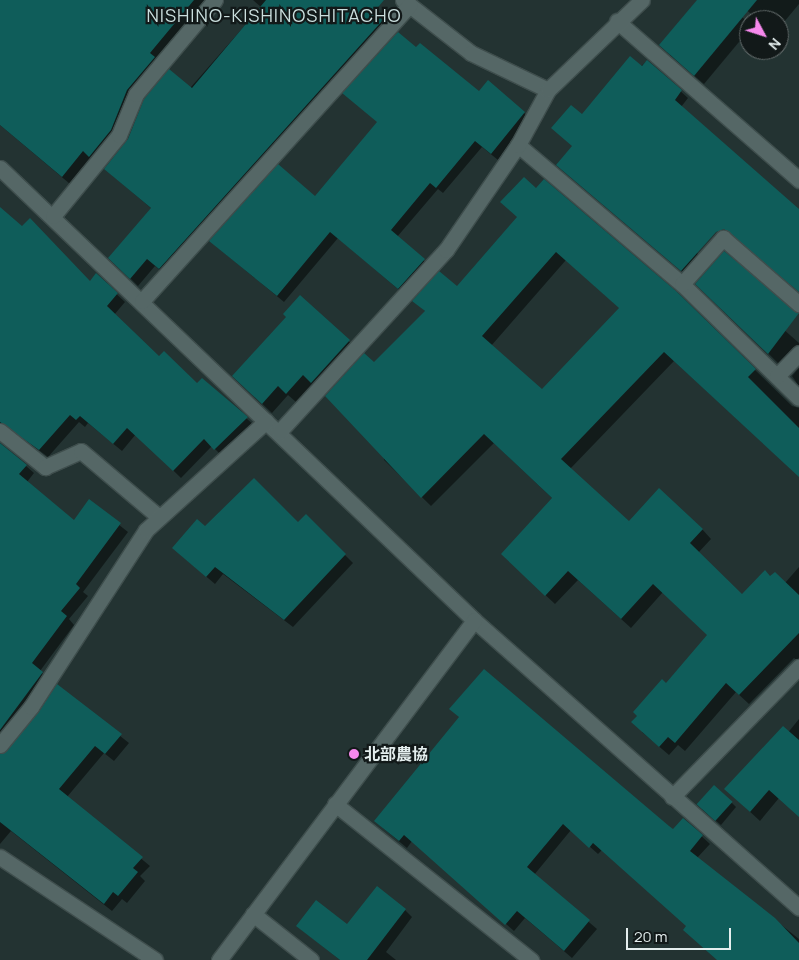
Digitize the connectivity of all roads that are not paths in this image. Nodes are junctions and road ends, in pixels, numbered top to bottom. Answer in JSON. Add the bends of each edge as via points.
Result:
{"nodes":[{"id":1,"x":214,"y":0,"type":"edge"},
{"id":2,"x":642,"y":0,"type":"edge"},
{"id":3,"x":406,"y":2,"type":"edge"},
{"id":4,"x":618,"y":21,"type":"junction"},
{"id":5,"x":548,"y":90,"type":"junction"},
{"id":6,"x":518,"y":146,"type":"junction"},
{"id":7,"x":0,"y":168,"type":"edge"},
{"id":8,"x":799,"y":180,"type":"edge"},
{"id":9,"x":53,"y":216,"type":"junction"},
{"id":10,"x":682,"y":284,"type":"junction"},
{"id":11,"x":142,"y":301,"type":"junction"},
{"id":12,"x":799,"y":304,"type":"edge"},
{"id":13,"x":799,"y":353,"type":"edge"},
{"id":14,"x":777,"y":376,"type":"junction"},
{"id":15,"x":799,"y":398,"type":"edge"},
{"id":16,"x":266,"y":420,"type":"junction"},
{"id":17,"x":0,"y":431,"type":"edge"},
{"id":18,"x":279,"y":432,"type":"junction"},
{"id":19,"x":158,"y":516,"type":"junction"},
{"id":20,"x":474,"y":620,"type":"junction"},
{"id":21,"x":799,"y":667,"type":"edge"},
{"id":22,"x":0,"y":744,"type":"edge"},
{"id":23,"x":672,"y":797,"type":"junction"},
{"id":24,"x":335,"y":804,"type":"junction"},
{"id":25,"x":0,"y":857,"type":"edge"},
{"id":26,"x":799,"y":908,"type":"edge"},
{"id":27,"x":253,"y":914,"type":"junction"},
{"id":28,"x":155,"y":960,"type":"edge"},
{"id":29,"x":218,"y":960,"type":"edge"},
{"id":30,"x":311,"y":960,"type":"edge"},
{"id":31,"x":531,"y":960,"type":"edge"}],
"edges":[{"from":1,"to":9,"type":"street","via":[[136,94],[119,135]]},
{"from":2,"to":4,"type":"street"},
{"from":3,"to":5,"type":"street","via":[[471,53]]},
{"from":3,"to":11,"type":"street"},
{"from":4,"to":5,"type":"street"},
{"from":4,"to":8,"type":"street"},
{"from":5,"to":6,"type":"street"},
{"from":6,"to":10,"type":"street"},
{"from":6,"to":18,"type":"street","via":[[446,250]]},
{"from":7,"to":9,"type":"street"},
{"from":9,"to":11,"type":"street"},
{"from":10,"to":12,"type":"street","via":[[723,238]]},
{"from":10,"to":14,"type":"street"},
{"from":11,"to":16,"type":"street"},
{"from":13,"to":14,"type":"street"},
{"from":14,"to":15,"type":"street"},
{"from":16,"to":18,"type":"street"},
{"from":16,"to":19,"type":"street"},
{"from":17,"to":19,"type":"street","via":[[46,467],[81,451]]},
{"from":18,"to":20,"type":"street"},
{"from":19,"to":22,"type":"street","via":[[31,707]]},
{"from":20,"to":23,"type":"street"},
{"from":20,"to":24,"type":"street"},
{"from":21,"to":23,"type":"street"},
{"from":23,"to":26,"type":"street"},
{"from":24,"to":27,"type":"street"},
{"from":24,"to":31,"type":"street"},
{"from":25,"to":28,"type":"street"},
{"from":27,"to":29,"type":"street"},
{"from":27,"to":30,"type":"street"}]}
